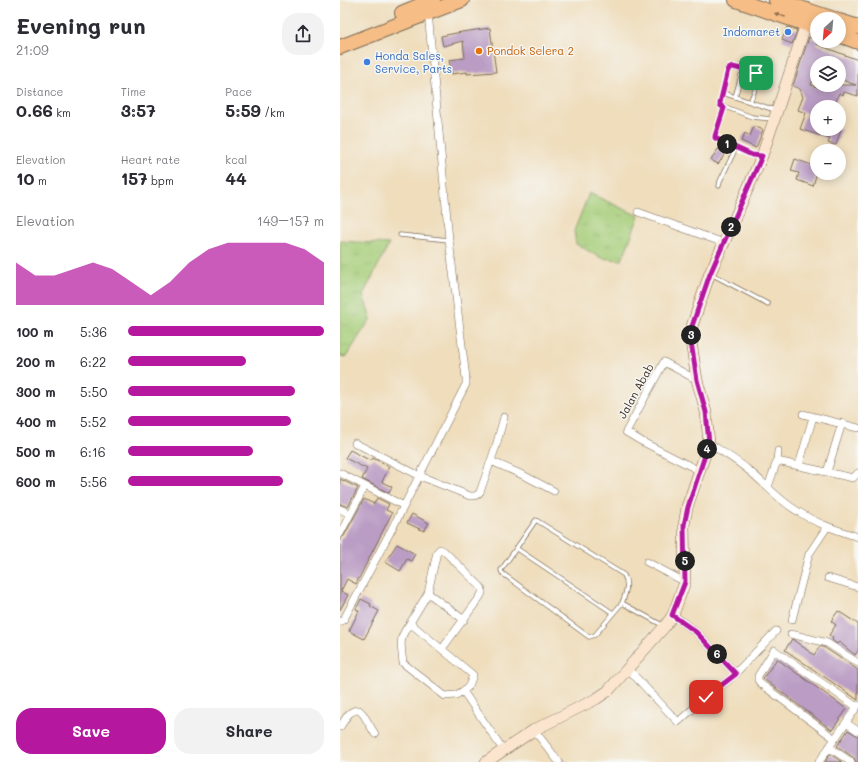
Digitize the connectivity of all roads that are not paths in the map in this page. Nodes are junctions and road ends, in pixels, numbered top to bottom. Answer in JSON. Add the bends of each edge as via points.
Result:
{"nodes":[{"id":1,"x":736,"y":0,"type":"edge"},
{"id":2,"x":776,"y":0,"type":"edge"},
{"id":3,"x":456,"y":2,"type":"edge"},
{"id":4,"x":429,"y":5,"type":"edge"},
{"id":5,"x":813,"y":12,"type":"edge"},
{"id":6,"x":810,"y":25,"type":"edge"},
{"id":7,"x":846,"y":26,"type":"edge"},
{"id":8,"x":810,"y":28,"type":"edge"},
{"id":9,"x":857,"y":34,"type":"edge"},
{"id":10,"x":846,"y":35,"type":"edge"},
{"id":11,"x":340,"y":37,"type":"edge"},
{"id":12,"x":340,"y":47,"type":"edge"},
{"id":13,"x":743,"y":69,"type":"junction"},
{"id":14,"x":723,"y":93,"type":"junction"},
{"id":15,"x":735,"y":97,"type":"junction"},
{"id":16,"x":750,"y":102,"type":"junction"},
{"id":17,"x":724,"y":108,"type":"junction"},
{"id":18,"x":776,"y":115,"type":"junction"},
{"id":19,"x":736,"y":148,"type":"junction"},
{"id":20,"x":762,"y":156,"type":"junction"},
{"id":21,"x":719,"y":186,"type":"dead end"},
{"id":22,"x":638,"y":212,"type":"dead end"},
{"id":23,"x":400,"y":235,"type":"dead end"},
{"id":24,"x":449,"y":240,"type":"junction"},
{"id":25,"x":724,"y":243,"type":"junction"},
{"id":26,"x":710,"y":274,"type":"junction"},
{"id":27,"x":768,"y":304,"type":"dead end"},
{"id":28,"x":697,"y":380,"type":"junction"},
{"id":29,"x":803,"y":414,"type":"dead end"},
{"id":30,"x":504,"y":417,"type":"dead end"},
{"id":31,"x":813,"y":417,"type":"junction"},
{"id":32,"x":842,"y":423,"type":"junction"},
{"id":33,"x":858,"y":428,"type":"edge"},
{"id":34,"x":355,"y":443,"type":"dead end"},
{"id":35,"x":709,"y":443,"type":"junction"},
{"id":36,"x":778,"y":451,"type":"dead end"},
{"id":37,"x":491,"y":461,"type":"junction"},
{"id":38,"x":778,"y":461,"type":"junction"},
{"id":39,"x":799,"y":465,"type":"junction"},
{"id":40,"x":700,"y":472,"type":"junction"},
{"id":41,"x":827,"y":472,"type":"junction"},
{"id":42,"x":340,"y":473,"type":"edge"},
{"id":43,"x":858,"y":473,"type":"edge"},
{"id":44,"x":420,"y":476,"type":"junction"},
{"id":45,"x":366,"y":486,"type":"junction"},
{"id":46,"x":768,"y":487,"type":"junction"},
{"id":47,"x":554,"y":491,"type":"dead end"},
{"id":48,"x":404,"y":506,"type":"junction"},
{"id":49,"x":340,"y":509,"type":"edge"},
{"id":50,"x":350,"y":514,"type":"junction"},
{"id":51,"x":827,"y":527,"type":"junction"},
{"id":52,"x":340,"y":534,"type":"edge"},
{"id":53,"x":858,"y":536,"type":"edge"},
{"id":54,"x":516,"y":548,"type":"junction"},
{"id":55,"x":647,"y":562,"type":"dead end"},
{"id":56,"x":828,"y":578,"type":"dead end"},
{"id":57,"x":685,"y":582,"type":"junction"},
{"id":58,"x":858,"y":587,"type":"edge"},
{"id":59,"x":428,"y":593,"type":"junction"},
{"id":60,"x":622,"y":602,"type":"junction"},
{"id":61,"x":613,"y":613,"type":"junction"},
{"id":62,"x":672,"y":615,"type":"junction"},
{"id":63,"x":464,"y":620,"type":"junction"},
{"id":64,"x":792,"y":620,"type":"dead end"},
{"id":65,"x":340,"y":622,"type":"edge"},
{"id":66,"x":410,"y":623,"type":"junction"},
{"id":67,"x":665,"y":626,"type":"junction"},
{"id":68,"x":776,"y":631,"type":"dead end"},
{"id":69,"x":791,"y":634,"type":"dead end"},
{"id":70,"x":442,"y":649,"type":"junction"},
{"id":71,"x":858,"y":663,"type":"edge"},
{"id":72,"x":628,"y":669,"type":"junction"},
{"id":73,"x":736,"y":674,"type":"junction"},
{"id":74,"x":463,"y":691,"type":"junction"},
{"id":75,"x":857,"y":706,"type":"edge"},
{"id":76,"x":846,"y":723,"type":"junction"},
{"id":77,"x":340,"y":727,"type":"edge"},
{"id":78,"x":534,"y":730,"type":"junction"},
{"id":79,"x":858,"y":731,"type":"edge"},
{"id":80,"x":375,"y":734,"type":"dead end"},
{"id":81,"x":835,"y":739,"type":"junction"},
{"id":82,"x":829,"y":747,"type":"junction"},
{"id":83,"x":504,"y":751,"type":"junction"},
{"id":84,"x":486,"y":762,"type":"edge"},
{"id":85,"x":559,"y":762,"type":"edge"},
{"id":86,"x":819,"y":762,"type":"edge"},
{"id":87,"x":851,"y":762,"type":"edge"}],
"edges":[{"from":6,"to":1,"type":"highway","one_way":true},
{"from":2,"to":5,"type":"highway"},
{"from":3,"to":4,"type":"highway"},
{"from":4,"to":11,"type":"highway"},
{"from":4,"to":12,"type":"highway"},
{"from":4,"to":24,"type":"street"},
{"from":7,"to":9,"type":"highway"},
{"from":8,"to":18,"type":"street","via":[[801,37]]},
{"from":9,"to":10,"type":"highway"},
{"from":13,"to":14,"type":"lane","via":[[729,68]]},
{"from":13,"to":15,"type":"lane"},
{"from":13,"to":16,"type":"lane","via":[[759,76]]},
{"from":14,"to":15,"type":"lane"},
{"from":14,"to":17,"type":"lane","via":[[720,105]]},
{"from":15,"to":16,"type":"lane"},
{"from":16,"to":18,"type":"lane"},
{"from":17,"to":18,"type":"lane","via":[[752,117]]},
{"from":17,"to":19,"type":"lane","via":[[715,138]]},
{"from":18,"to":20,"type":"street"},
{"from":19,"to":20,"type":"lane"},
{"from":19,"to":21,"type":"lane"},
{"from":20,"to":25,"type":"street"},
{"from":22,"to":25,"type":"street"},
{"from":23,"to":24,"type":"lane"},
{"from":24,"to":44,"type":"street","via":[[466,384]]},
{"from":25,"to":26,"type":"street"},
{"from":26,"to":27,"type":"lane"},
{"from":26,"to":28,"type":"street","via":[[691,329]]},
{"from":28,"to":35,"type":"street","via":[[706,412]]},
{"from":28,"to":40,"type":"street","name":"Jalan Abab","via":[[664,362],[626,432]]},
{"from":29,"to":31,"type":"street"},
{"from":30,"to":37,"type":"street"},
{"from":31,"to":32,"type":"street"},
{"from":31,"to":39,"type":"street"},
{"from":32,"to":33,"type":"street"},
{"from":32,"to":41,"type":"street"},
{"from":34,"to":44,"type":"street"},
{"from":35,"to":40,"type":"street"},
{"from":35,"to":46,"type":"street","via":[[737,461]]},
{"from":36,"to":38,"type":"street"},
{"from":37,"to":44,"type":"street","via":[[477,496],[470,496]]},
{"from":37,"to":47,"type":"street"},
{"from":38,"to":39,"type":"street"},
{"from":38,"to":46,"type":"street"},
{"from":39,"to":41,"type":"street"},
{"from":40,"to":57,"type":"street","via":[[684,525]]},
{"from":41,"to":43,"type":"street","via":[[854,478]]},
{"from":42,"to":45,"type":"street"},
{"from":44,"to":48,"type":"street"},
{"from":45,"to":48,"type":"street"},
{"from":45,"to":50,"type":"street"},
{"from":46,"to":51,"type":"street","via":[[797,512]]},
{"from":48,"to":65,"type":"street","via":[[344,619]]},
{"from":49,"to":50,"type":"street"},
{"from":50,"to":52,"type":"street"},
{"from":51,"to":53,"type":"street"},
{"from":51,"to":64,"type":"street","via":[[809,554]]},
{"from":54,"to":60,"type":"lane","via":[[536,520],[624,575],[627,580]]},
{"from":54,"to":61,"type":"lane"},
{"from":54,"to":61,"type":"lane","via":[[501,570],[502,574],[588,636],[595,635]]},
{"from":55,"to":57,"type":"street"},
{"from":56,"to":58,"type":"street"},
{"from":57,"to":62,"type":"street"},
{"from":59,"to":63,"type":"street"},
{"from":59,"to":63,"type":"street","via":[[437,552],[440,549],[482,588],[480,597]]},
{"from":59,"to":66,"type":"street"},
{"from":60,"to":61,"type":"lane"},
{"from":60,"to":67,"type":"lane"},
{"from":62,"to":67,"type":"street"},
{"from":62,"to":73,"type":"street","via":[[696,632]]},
{"from":63,"to":70,"type":"street"},
{"from":66,"to":70,"type":"street"},
{"from":66,"to":74,"type":"street","via":[[400,641],[403,663],[445,696]]},
{"from":67,"to":72,"type":"street"},
{"from":68,"to":73,"type":"street"},
{"from":69,"to":71,"type":"street","via":[[827,643]]},
{"from":70,"to":74,"type":"street","via":[[473,675],[469,686]]},
{"from":72,"to":73,"type":"street","via":[[678,722]]},
{"from":72,"to":78,"type":"street","via":[[608,691],[596,699]]},
{"from":74,"to":83,"type":"street"},
{"from":75,"to":76,"type":"street"},
{"from":75,"to":81,"type":"street","via":[[774,650],[758,680]]},
{"from":76,"to":79,"type":"street"},
{"from":76,"to":81,"type":"street"},
{"from":77,"to":80,"type":"street","via":[[354,709],[363,714]]},
{"from":78,"to":83,"type":"street"},
{"from":78,"to":85,"type":"street"},
{"from":81,"to":82,"type":"street"},
{"from":82,"to":86,"type":"street"},
{"from":82,"to":87,"type":"street"},
{"from":83,"to":84,"type":"street"}]}
